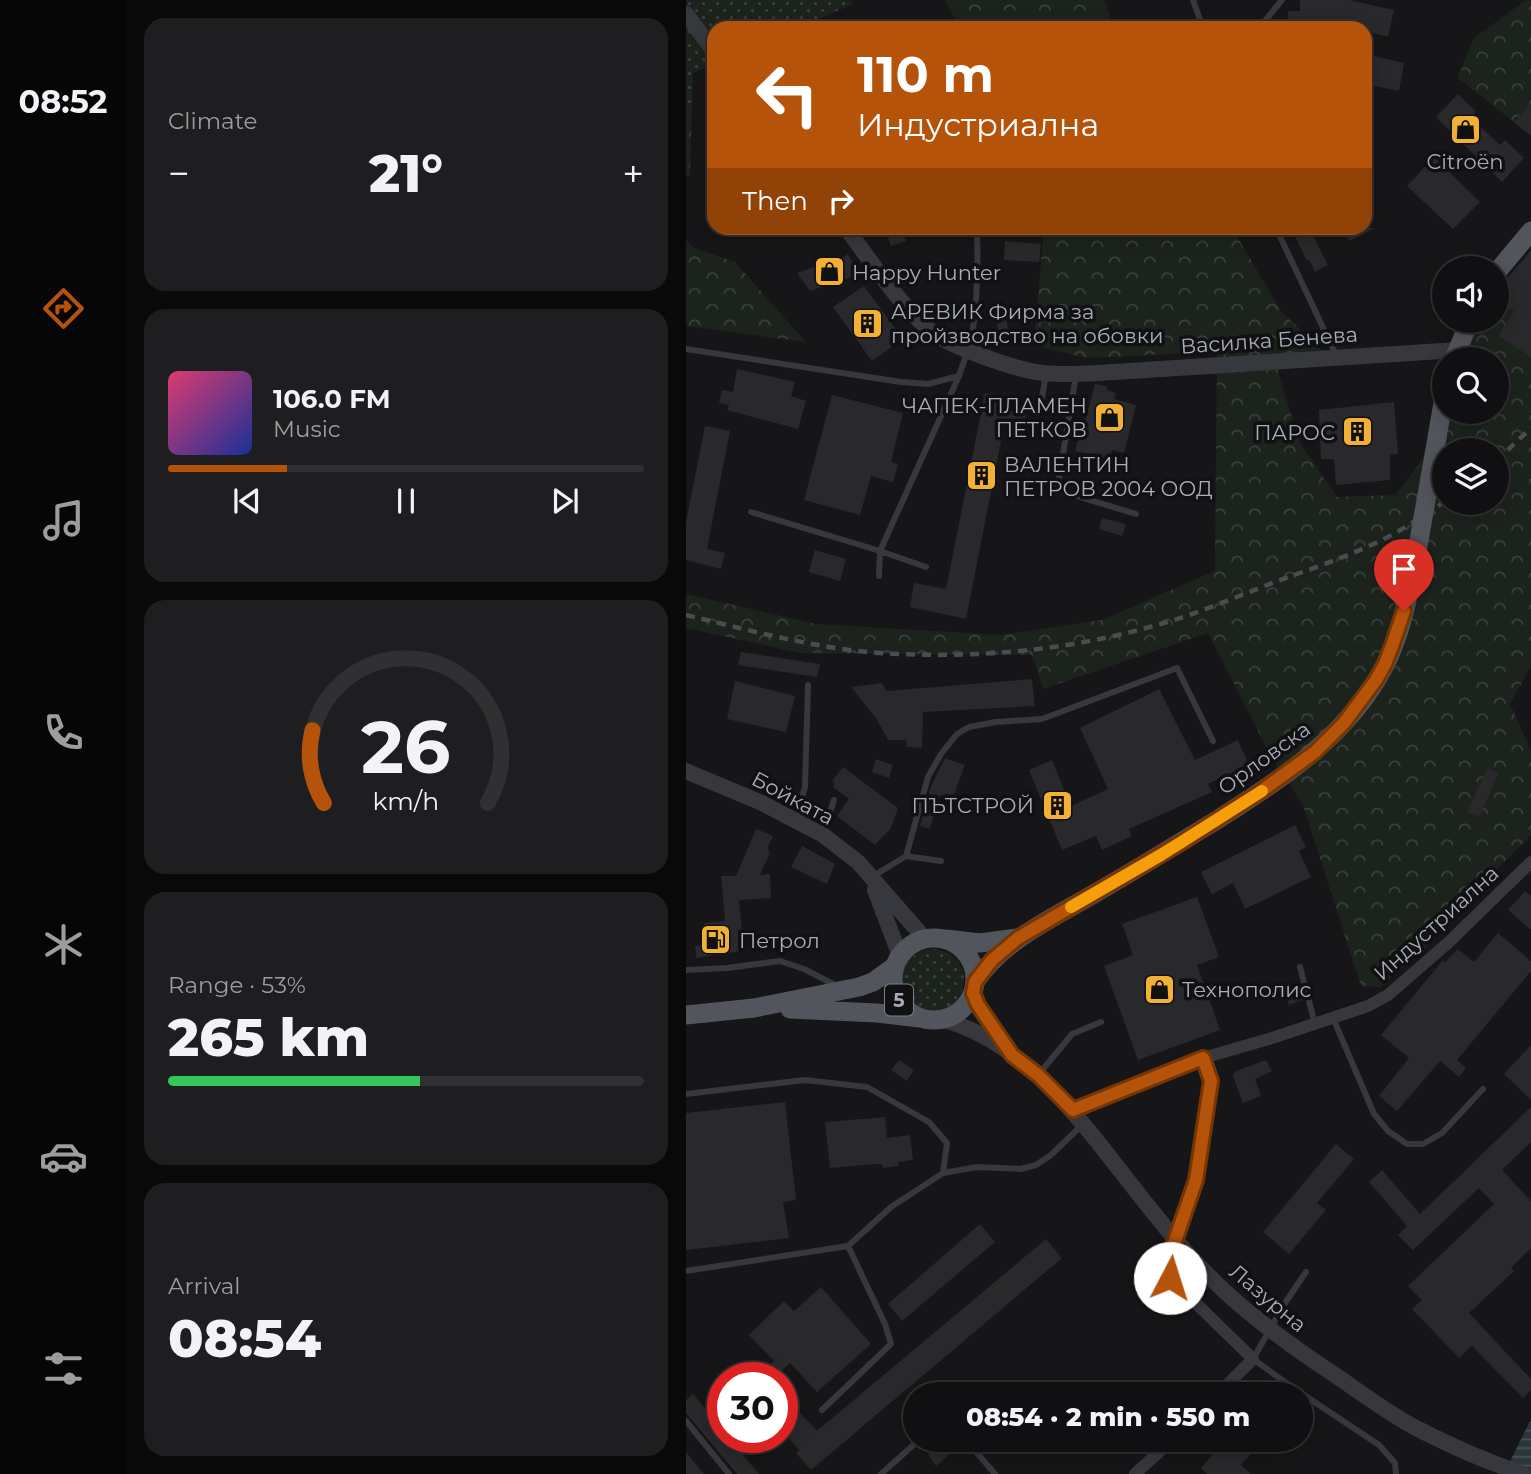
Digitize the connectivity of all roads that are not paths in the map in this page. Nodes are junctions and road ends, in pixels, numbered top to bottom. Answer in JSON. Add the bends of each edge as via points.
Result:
{"nodes":[{"id":1,"x":1193,"y":0,"type":"edge"},
{"id":2,"x":1282,"y":0,"type":"edge"},
{"id":3,"x":686,"y":14,"type":"edge"},
{"id":4,"x":1200,"y":21,"type":"edge"},
{"id":5,"x":1265,"y":21,"type":"edge"},
{"id":6,"x":707,"y":42,"type":"edge"},
{"id":7,"x":1531,"y":230,"type":"edge"},
{"id":8,"x":851,"y":235,"type":"edge"},
{"id":9,"x":977,"y":235,"type":"edge"},
{"id":10,"x":1279,"y":235,"type":"edge"},
{"id":11,"x":1509,"y":257,"type":"edge"},
{"id":12,"x":686,"y":349,"type":"edge"},
{"id":13,"x":968,"y":350,"type":"junction"},
{"id":14,"x":1432,"y":354,"type":"edge"},
{"id":15,"x":1337,"y":356,"type":"junction"},
{"id":16,"x":1046,"y":373,"type":"junction"},
{"id":17,"x":1076,"y":374,"type":"junction"},
{"id":18,"x":959,"y":376,"type":"junction"},
{"id":19,"x":1040,"y":410,"type":"dead end"},
{"id":20,"x":1439,"y":424,"type":"edge"},
{"id":21,"x":751,"y":512,"type":"dead end"},
{"id":22,"x":1136,"y":514,"type":"dead end"},
{"id":23,"x":880,"y":551,"type":"junction"},
{"id":24,"x":926,"y":567,"type":"dead end"},
{"id":25,"x":879,"y":576,"type":"dead end"},
{"id":26,"x":808,"y":685,"type":"dead end"},
{"id":27,"x":1213,"y":741,"type":"dead end"},
{"id":28,"x":686,"y":771,"type":"edge"},
{"id":29,"x":834,"y":800,"type":"dead end"},
{"id":30,"x":795,"y":819,"type":"junction"},
{"id":31,"x":823,"y":835,"type":"junction"},
{"id":32,"x":905,"y":856,"type":"junction"},
{"id":33,"x":940,"y":861,"type":"dead end"},
{"id":34,"x":1531,"y":862,"type":"edge"},
{"id":35,"x":870,"y":878,"type":"junction"},
{"id":36,"x":1018,"y":938,"type":"junction"},
{"id":37,"x":931,"y":939,"type":"junction"},
{"id":38,"x":898,"y":961,"type":"junction"},
{"id":39,"x":1300,"y":967,"type":"dead end"},
{"id":40,"x":686,"y":970,"type":"edge"},
{"id":41,"x":974,"y":987,"type":"junction"},
{"id":42,"x":845,"y":990,"type":"junction"},
{"id":43,"x":754,"y":1008,"type":"junction"},
{"id":44,"x":686,"y":1015,"type":"edge"},
{"id":45,"x":1333,"y":1018,"type":"junction"},
{"id":46,"x":931,"y":1019,"type":"junction"},
{"id":47,"x":1101,"y":1022,"type":"dead end"},
{"id":48,"x":1315,"y":1024,"type":"junction"},
{"id":49,"x":1012,"y":1055,"type":"junction"},
{"id":50,"x":1203,"y":1058,"type":"junction"},
{"id":51,"x":1038,"y":1075,"type":"junction"},
{"id":52,"x":1483,"y":1089,"type":"dead end"},
{"id":53,"x":686,"y":1094,"type":"edge"},
{"id":54,"x":1073,"y":1110,"type":"junction"},
{"id":55,"x":1084,"y":1124,"type":"junction"},
{"id":56,"x":943,"y":1173,"type":"junction"},
{"id":57,"x":848,"y":1247,"type":"junction"},
{"id":58,"x":686,"y":1271,"type":"edge"},
{"id":59,"x":1306,"y":1272,"type":"dead end"},
{"id":60,"x":1253,"y":1359,"type":"junction"},
{"id":61,"x":1230,"y":1382,"type":"edge"},
{"id":62,"x":822,"y":1410,"type":"dead end"},
{"id":63,"x":686,"y":1421,"type":"edge"},
{"id":64,"x":906,"y":1452,"type":"edge"},
{"id":65,"x":976,"y":1452,"type":"edge"},
{"id":66,"x":1159,"y":1452,"type":"edge"},
{"id":67,"x":729,"y":1474,"type":"edge"},
{"id":68,"x":881,"y":1474,"type":"edge"},
{"id":69,"x":995,"y":1474,"type":"edge"},
{"id":70,"x":1135,"y":1474,"type":"edge"},
{"id":71,"x":1396,"y":1474,"type":"edge"},
{"id":72,"x":1523,"y":1474,"type":"edge"}],
"edges":[{"from":1,"to":4,"type":"lane"},
{"from":2,"to":5,"type":"lane"},
{"from":3,"to":6,"type":"street"},
{"from":7,"to":11,"type":"main road"},
{"from":8,"to":13,"type":"street","name":"Василка Бенева","via":[[919,320]]},
{"from":9,"to":13,"type":"lane","via":[[978,285]]},
{"from":10,"to":15,"type":"lane"},
{"from":12,"to":18,"type":"lane","via":[[901,382],[928,384]]},
{"from":13,"to":16,"type":"street","name":"Василка Бенева"},
{"from":13,"to":18,"type":"lane"},
{"from":14,"to":15,"type":"street","name":"Василка Бенева"},
{"from":15,"to":17,"type":"street","name":"Василка Бенева"},
{"from":16,"to":17,"type":"street","name":"Василка Бенева"},
{"from":16,"to":19,"type":"lane"},
{"from":17,"to":22,"type":"lane","via":[[1058,490]]},
{"from":18,"to":23,"type":"lane"},
{"from":20,"to":36,"type":"main road","name":"Орловска","number":"5","bridge":true,"via":[[1414,569],[1398,629],[1385,664],[1344,723],[1315,752],[1265,789]]},
{"from":21,"to":23,"type":"lane"},
{"from":23,"to":24,"type":"lane"},
{"from":23,"to":25,"type":"lane"},
{"from":26,"to":30,"type":"lane","via":[[805,787]]},
{"from":27,"to":32,"type":"lane","via":[[1177,668],[1042,719],[969,727],[957,734],[928,777]]},
{"from":28,"to":30,"type":"street","name":"Бойката"},
{"from":29,"to":31,"type":"lane"},
{"from":30,"to":31,"type":"street","name":"Бойката"},
{"from":31,"to":35,"type":"street","name":"Бойката","via":[[858,862]]},
{"from":32,"to":33,"type":"lane"},
{"from":32,"to":35,"type":"lane"},
{"from":34,"to":45,"type":"street","name":"Индустриална","via":[[1388,995]]},
{"from":35,"to":37,"type":"street","name":"Бойката"},
{"from":35,"to":38,"type":"street","name":"Бойката"},
{"from":36,"to":37,"type":"main road","name":"Орловска","number":"5","via":[[980,943]]},
{"from":36,"to":41,"type":"main road","name":"Орловска","number":"5","via":[[992,960]]},
{"from":37,"to":38,"type":"main road","number":"5","via":[[907,948]]},
{"from":37,"to":41,"type":"main road","via":[[961,948],[974,970]]},
{"from":38,"to":42,"type":"main road","number":"5","via":[[873,982]]},
{"from":38,"to":46,"type":"main road","number":"5","via":[[893,978],[901,1003],[910,1012]]},
{"from":39,"to":48,"type":"lane"},
{"from":40,"to":42,"type":"lane","via":[[780,961]]},
{"from":41,"to":46,"type":"main road","number":"5","via":[[961,1010]]},
{"from":41,"to":49,"type":"street","name":"Лазурна","via":[[984,1015]]},
{"from":42,"to":43,"type":"main road","number":"5"},
{"from":43,"to":44,"type":"main road","number":"5"},
{"from":43,"to":46,"type":"main road","number":"5"},
{"from":45,"to":48,"type":"street","name":"Индустриална"},
{"from":45,"to":52,"type":"lane","via":[[1374,1114],[1406,1144],[1423,1144],[1442,1133]]},
{"from":46,"to":49,"type":"street","name":"Лазурна","via":[[970,1029]]},
{"from":47,"to":51,"type":"lane","via":[[1072,1034]]},
{"from":48,"to":50,"type":"street","name":"Индустриална"},
{"from":49,"to":51,"type":"street","name":"Лазурна"},
{"from":50,"to":54,"type":"street","name":"Индустриална"},
{"from":50,"to":60,"type":"street","via":[[1211,1081],[1196,1180],[1167,1264],[1170,1278]]},
{"from":51,"to":54,"type":"street","name":"Лазурна"},
{"from":53,"to":56,"type":"lane","via":[[805,1080],[867,1087],[929,1122],[947,1143]]},
{"from":54,"to":55,"type":"street","name":"Лазурна"},
{"from":55,"to":56,"type":"lane","via":[[1036,1165]]},
{"from":55,"to":72,"type":"street","name":"Лазурна","bridge":true,"via":[[1186,1252],[1254,1317],[1418,1429]]},
{"from":56,"to":57,"type":"lane","via":[[891,1207]]},
{"from":57,"to":58,"type":"lane"},
{"from":57,"to":62,"type":"lane","via":[[891,1344]]},
{"from":59,"to":60,"type":"lane"},
{"from":60,"to":61,"type":"street"},
{"from":60,"to":71,"type":"lane","via":[[1379,1445],[1395,1463]]},
{"from":63,"to":67,"type":"lane"},
{"from":64,"to":68,"type":"lane"},
{"from":65,"to":69,"type":"lane"},
{"from":66,"to":70,"type":"street"}]}
